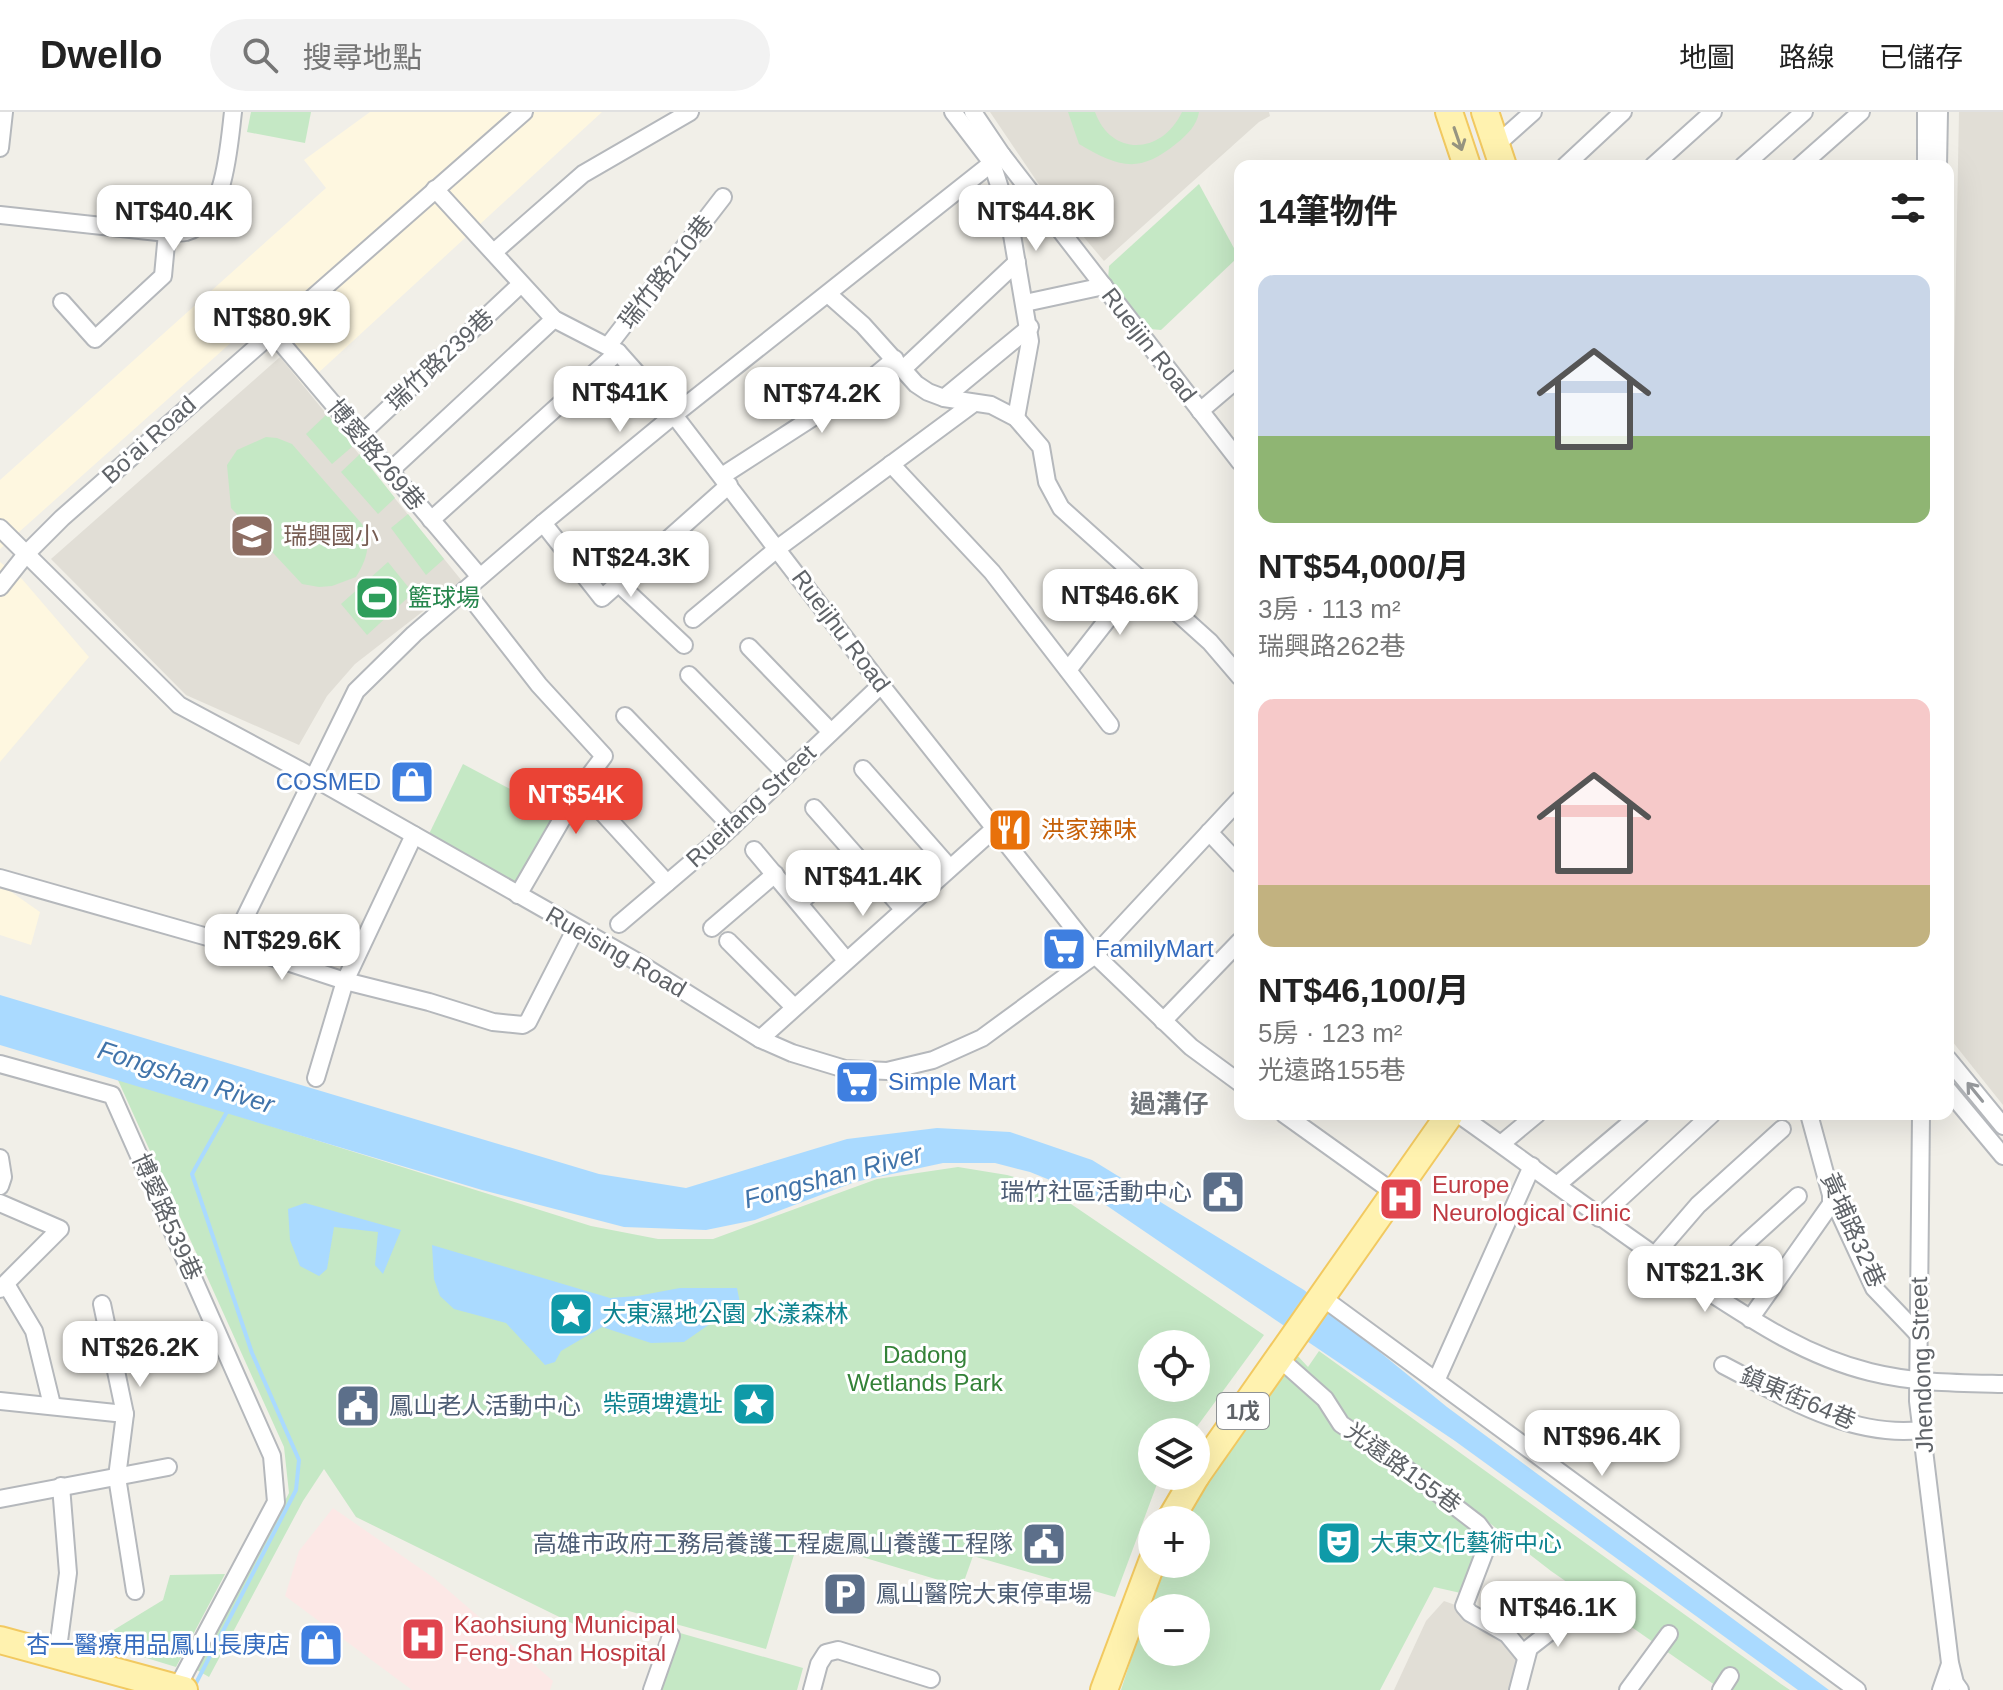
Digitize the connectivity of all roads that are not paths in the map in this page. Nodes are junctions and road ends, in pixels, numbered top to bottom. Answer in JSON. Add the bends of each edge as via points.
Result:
{"nodes":[{"id":1,"x":4,"y":112,"type":"edge"},
{"id":2,"x":233,"y":112,"type":"edge"},
{"id":3,"x":524,"y":112,"type":"edge"},
{"id":4,"x":690,"y":112,"type":"edge"},
{"id":5,"x":953,"y":112,"type":"edge"},
{"id":6,"x":973,"y":112,"type":"edge"},
{"id":7,"x":1449,"y":112,"type":"edge"},
{"id":8,"x":1485,"y":112,"type":"edge"},
{"id":9,"x":1533,"y":112,"type":"edge"},
{"id":10,"x":1623,"y":112,"type":"edge"},
{"id":11,"x":1713,"y":112,"type":"edge"},
{"id":12,"x":1804,"y":112,"type":"edge"},
{"id":13,"x":1861,"y":112,"type":"edge"},
{"id":14,"x":1926,"y":112,"type":"edge"},
{"id":15,"x":1939,"y":112,"type":"edge"},
{"id":16,"x":0,"y":141,"type":"edge"},
{"id":17,"x":1500,"y":156,"type":"edge"},
{"id":18,"x":997,"y":159,"type":"junction"},
{"id":19,"x":1465,"y":160,"type":"edge"},
{"id":20,"x":1571,"y":160,"type":"edge"},
{"id":21,"x":1660,"y":160,"type":"edge"},
{"id":22,"x":1750,"y":160,"type":"edge"},
{"id":23,"x":1807,"y":160,"type":"edge"},
{"id":24,"x":1926,"y":160,"type":"edge"},
{"id":25,"x":1938,"y":160,"type":"edge"},
{"id":26,"x":435,"y":189,"type":"junction"},
{"id":27,"x":723,"y":197,"type":"dead end"},
{"id":28,"x":0,"y":215,"type":"edge"},
{"id":29,"x":167,"y":233,"type":"junction"},
{"id":30,"x":494,"y":252,"type":"junction"},
{"id":31,"x":1017,"y":262,"type":"junction"},
{"id":32,"x":521,"y":284,"type":"junction"},
{"id":33,"x":1104,"y":286,"type":"junction"},
{"id":34,"x":828,"y":294,"type":"junction"},
{"id":35,"x":62,"y":302,"type":"dead end"},
{"id":36,"x":1025,"y":303,"type":"junction"},
{"id":37,"x":554,"y":319,"type":"junction"},
{"id":38,"x":1030,"y":327,"type":"junction"},
{"id":39,"x":272,"y":332,"type":"junction"},
{"id":40,"x":613,"y":349,"type":"junction"},
{"id":41,"x":899,"y":364,"type":"junction"},
{"id":42,"x":1234,"y":382,"type":"edge"},
{"id":43,"x":944,"y":398,"type":"junction"},
{"id":44,"x":974,"y":403,"type":"junction"},
{"id":45,"x":1200,"y":411,"type":"junction"},
{"id":46,"x":674,"y":415,"type":"junction"},
{"id":47,"x":1016,"y":418,"type":"junction"},
{"id":48,"x":360,"y":435,"type":"junction"},
{"id":49,"x":1234,"y":454,"type":"edge"},
{"id":50,"x":891,"y":464,"type":"junction"},
{"id":51,"x":390,"y":471,"type":"junction"},
{"id":52,"x":725,"y":481,"type":"junction"},
{"id":53,"x":431,"y":520,"type":"junction"},
{"id":54,"x":543,"y":523,"type":"junction"},
{"id":55,"x":0,"y":528,"type":"edge"},
{"id":56,"x":778,"y":548,"type":"junction"},
{"id":57,"x":27,"y":553,"type":"junction"},
{"id":58,"x":480,"y":577,"type":"junction"},
{"id":59,"x":1140,"y":578,"type":"junction"},
{"id":60,"x":618,"y":583,"type":"junction"},
{"id":61,"x":0,"y":587,"type":"edge"},
{"id":62,"x":465,"y":590,"type":"junction"},
{"id":63,"x":693,"y":619,"type":"dead end"},
{"id":64,"x":684,"y":645,"type":"dead end"},
{"id":65,"x":749,"y":647,"type":"dead end"},
{"id":66,"x":1068,"y":670,"type":"junction"},
{"id":67,"x":1234,"y":670,"type":"edge"},
{"id":68,"x":689,"y":675,"type":"dead end"},
{"id":69,"x":881,"y":685,"type":"junction"},
{"id":70,"x":625,"y":716,"type":"dead end"},
{"id":71,"x":1110,"y":725,"type":"dead end"},
{"id":72,"x":831,"y":732,"type":"junction"},
{"id":73,"x":863,"y":769,"type":"dead end"},
{"id":74,"x":787,"y":775,"type":"junction"},
{"id":75,"x":312,"y":777,"type":"junction"},
{"id":76,"x":580,"y":788,"type":"junction"},
{"id":77,"x":1234,"y":805,"type":"edge"},
{"id":78,"x":814,"y":808,"type":"dead end"},
{"id":79,"x":732,"y":827,"type":"junction"},
{"id":80,"x":994,"y":829,"type":"junction"},
{"id":81,"x":1209,"y":832,"type":"junction"},
{"id":82,"x":414,"y":835,"type":"junction"},
{"id":83,"x":754,"y":850,"type":"dead end"},
{"id":84,"x":854,"y":854,"type":"junction"},
{"id":85,"x":1234,"y":859,"type":"edge"},
{"id":86,"x":950,"y":868,"type":"junction"},
{"id":87,"x":775,"y":874,"type":"junction"},
{"id":88,"x":0,"y":878,"type":"edge"},
{"id":89,"x":667,"y":883,"type":"junction"},
{"id":90,"x":518,"y":895,"type":"junction"},
{"id":91,"x":799,"y":903,"type":"junction"},
{"id":92,"x":903,"y":909,"type":"junction"},
{"id":93,"x":619,"y":924,"type":"dead end"},
{"id":94,"x":576,"y":928,"type":"junction"},
{"id":95,"x":712,"y":928,"type":"dead end"},
{"id":96,"x":728,"y":941,"type":"dead end"},
{"id":97,"x":232,"y":944,"type":"junction"},
{"id":98,"x":1234,"y":947,"type":"edge"},
{"id":99,"x":1095,"y":955,"type":"junction"},
{"id":100,"x":846,"y":960,"type":"junction"},
{"id":101,"x":345,"y":981,"type":"junction"},
{"id":102,"x":794,"y":1007,"type":"junction"},
{"id":103,"x":1163,"y":1021,"type":"junction"},
{"id":104,"x":760,"y":1039,"type":"junction"},
{"id":105,"x":0,"y":1064,"type":"edge"},
{"id":106,"x":1954,"y":1066,"type":"edge"},
{"id":107,"x":316,"y":1078,"type":"dead end"},
{"id":108,"x":1234,"y":1079,"type":"edge"},
{"id":109,"x":1954,"y":1097,"type":"edge"},
{"id":110,"x":1292,"y":1120,"type":"edge"},
{"id":111,"x":1446,"y":1120,"type":"edge"},
{"id":112,"x":1467,"y":1120,"type":"edge"},
{"id":113,"x":1530,"y":1120,"type":"edge"},
{"id":114,"x":1634,"y":1120,"type":"edge"},
{"id":115,"x":1705,"y":1120,"type":"edge"},
{"id":116,"x":1811,"y":1120,"type":"edge"},
{"id":117,"x":1921,"y":1120,"type":"edge"},
{"id":118,"x":2003,"y":1126,"type":"edge"},
{"id":119,"x":1782,"y":1129,"type":"dead end"},
{"id":120,"x":1501,"y":1144,"type":"junction"},
{"id":121,"x":2003,"y":1156,"type":"edge"},
{"id":122,"x":0,"y":1158,"type":"edge"},
{"id":123,"x":1532,"y":1166,"type":"junction"},
{"id":124,"x":1557,"y":1185,"type":"junction"},
{"id":125,"x":0,"y":1186,"type":"edge"},
{"id":126,"x":1393,"y":1192,"type":"junction"},
{"id":127,"x":1831,"y":1195,"type":"junction"},
{"id":128,"x":1798,"y":1196,"type":"dead end"},
{"id":129,"x":0,"y":1203,"type":"edge"},
{"id":130,"x":1599,"y":1218,"type":"junction"},
{"id":131,"x":1654,"y":1256,"type":"junction"},
{"id":132,"x":3,"y":1287,"type":"edge"},
{"id":133,"x":1702,"y":1287,"type":"junction"},
{"id":134,"x":1321,"y":1300,"type":"junction"},
{"id":135,"x":102,"y":1304,"type":"dead end"},
{"id":136,"x":1750,"y":1319,"type":"junction"},
{"id":137,"x":1918,"y":1334,"type":"junction"},
{"id":138,"x":1285,"y":1352,"type":"junction"},
{"id":139,"x":1723,"y":1365,"type":"dead end"},
{"id":140,"x":1436,"y":1381,"type":"junction"},
{"id":141,"x":1919,"y":1381,"type":"junction"},
{"id":142,"x":2003,"y":1384,"type":"edge"},
{"id":143,"x":0,"y":1401,"type":"edge"},
{"id":144,"x":52,"y":1405,"type":"junction"},
{"id":145,"x":125,"y":1414,"type":"junction"},
{"id":146,"x":1921,"y":1430,"type":"junction"},
{"id":147,"x":1210,"y":1456,"type":"edge"},
{"id":148,"x":168,"y":1467,"type":"dead end"},
{"id":149,"x":117,"y":1477,"type":"junction"},
{"id":150,"x":61,"y":1486,"type":"junction"},
{"id":151,"x":0,"y":1499,"type":"edge"},
{"id":152,"x":1146,"y":1578,"type":"edge"},
{"id":153,"x":135,"y":1591,"type":"dead end"},
{"id":154,"x":1588,"y":1602,"type":"dead end"},
{"id":155,"x":1669,"y":1634,"type":"dead end"},
{"id":156,"x":671,"y":1636,"type":"dead end"},
{"id":157,"x":0,"y":1640,"type":"edge"},
{"id":158,"x":57,"y":1656,"type":"junction"},
{"id":159,"x":1525,"y":1656,"type":"junction"},
{"id":160,"x":1950,"y":1663,"type":"junction"},
{"id":161,"x":931,"y":1679,"type":"dead end"},
{"id":162,"x":180,"y":1689,"type":"edge"},
{"id":163,"x":652,"y":1690,"type":"edge"},
{"id":164,"x":812,"y":1690,"type":"edge"},
{"id":165,"x":1104,"y":1690,"type":"edge"},
{"id":166,"x":1518,"y":1690,"type":"edge"},
{"id":167,"x":1628,"y":1690,"type":"edge"},
{"id":168,"x":1857,"y":1690,"type":"edge"},
{"id":169,"x":1941,"y":1690,"type":"edge"},
{"id":170,"x":1960,"y":1690,"type":"edge"}],
"edges":[{"from":1,"to":16,"type":"street"},
{"from":2,"to":29,"type":"street","via":[[224,177],[210,213],[189,232]]},
{"from":3,"to":26,"type":"street","name":"Bo'ai Road"},
{"from":4,"to":30,"type":"street","via":[[583,174]]},
{"from":5,"to":18,"type":"street"},
{"from":6,"to":18,"type":"street","name":"Rueijin Road"},
{"from":7,"to":19,"type":"main road","one_way":true},
{"from":8,"to":17,"type":"main road"},
{"from":9,"to":17,"type":"street"},
{"from":10,"to":20,"type":"street"},
{"from":11,"to":21,"type":"street"},
{"from":12,"to":22,"type":"street"},
{"from":13,"to":23,"type":"street"},
{"from":14,"to":24,"type":"street"},
{"from":15,"to":25,"type":"street"},
{"from":18,"to":31,"type":"street"},
{"from":18,"to":33,"type":"street","name":"Rueijin Road"},
{"from":18,"to":34,"type":"street"},
{"from":26,"to":30,"type":"street","name":"Rueijhu Road"},
{"from":26,"to":39,"type":"street","name":"Bo'ai Road"},
{"from":27,"to":40,"type":"street","name":"瑞竹路210巷"},
{"from":28,"to":29,"type":"street"},
{"from":29,"to":35,"type":"street","via":[[163,276],[95,339]]},
{"from":30,"to":32,"type":"street","name":"Rueijhu Road"},
{"from":31,"to":36,"type":"street"},
{"from":31,"to":41,"type":"street"},
{"from":32,"to":37,"type":"street","name":"Rueijhu Road"},
{"from":32,"to":48,"type":"street","name":"瑞竹路239巷"},
{"from":33,"to":36,"type":"street"},
{"from":33,"to":45,"type":"street","name":"Rueijin Road"},
{"from":34,"to":41,"type":"street"},
{"from":34,"to":46,"type":"street"},
{"from":36,"to":38,"type":"street"},
{"from":37,"to":40,"type":"street","name":"Rueijhu Road"},
{"from":37,"to":51,"type":"street"},
{"from":38,"to":43,"type":"street"},
{"from":38,"to":47,"type":"street"},
{"from":39,"to":48,"type":"street","name":"博愛路269巷"},
{"from":39,"to":57,"type":"street","name":"Bo'ai Road"},
{"from":40,"to":46,"type":"street","name":"Rueijhu Road"},
{"from":40,"to":53,"type":"street","name":"瑞竹路210巷"},
{"from":41,"to":43,"type":"street","via":[[916,384]]},
{"from":41,"to":52,"type":"street"},
{"from":42,"to":45,"type":"street"},
{"from":43,"to":44,"type":"street"},
{"from":44,"to":47,"type":"street","via":[[1000,408]]},
{"from":44,"to":50,"type":"street"},
{"from":45,"to":49,"type":"street","name":"Rueijin Road"},
{"from":46,"to":52,"type":"street","name":"Rueijhu Road"},
{"from":46,"to":54,"type":"street"},
{"from":47,"to":59,"type":"street","via":[[1041,447],[1047,482],[1061,508]]},
{"from":48,"to":51,"type":"street","name":"博愛路269巷"},
{"from":50,"to":56,"type":"street"},
{"from":50,"to":66,"type":"street","via":[[992,572]]},
{"from":51,"to":53,"type":"street","name":"博愛路269巷"},
{"from":52,"to":56,"type":"street","name":"Rueijhu Road"},
{"from":52,"to":60,"type":"street"},
{"from":53,"to":58,"type":"street","name":"博愛路269巷"},
{"from":54,"to":58,"type":"street"},
{"from":54,"to":60,"type":"street","via":[[602,598]]},
{"from":55,"to":57,"type":"street","name":"Rueising Road"},
{"from":56,"to":63,"type":"street"},
{"from":56,"to":69,"type":"street","name":"Rueijhu Road"},
{"from":57,"to":61,"type":"street","name":"Bo'ai Road"},
{"from":57,"to":75,"type":"street","name":"Rueising Road","via":[[179,705]]},
{"from":58,"to":62,"type":"street"},
{"from":59,"to":66,"type":"street"},
{"from":59,"to":67,"type":"street"},
{"from":60,"to":64,"type":"street"},
{"from":62,"to":75,"type":"street","via":[[356,691]]},
{"from":62,"to":76,"type":"street","via":[[539,685],[604,756]]},
{"from":65,"to":72,"type":"street"},
{"from":66,"to":71,"type":"street"},
{"from":68,"to":74,"type":"street"},
{"from":69,"to":72,"type":"street","name":"Rueifang Street"},
{"from":69,"to":80,"type":"street","name":"Rueijhu Road"},
{"from":70,"to":79,"type":"street"},
{"from":72,"to":74,"type":"street","name":"Rueifang Street"},
{"from":73,"to":86,"type":"street"},
{"from":74,"to":79,"type":"street","name":"Rueifang Street"},
{"from":75,"to":82,"type":"street","name":"Rueising Road"},
{"from":75,"to":97,"type":"street"},
{"from":76,"to":89,"type":"street"},
{"from":76,"to":90,"type":"street"},
{"from":77,"to":81,"type":"street","name":"Rueising Road"},
{"from":78,"to":84,"type":"street"},
{"from":79,"to":89,"type":"street","name":"Rueifang Street"},
{"from":80,"to":86,"type":"street"},
{"from":80,"to":99,"type":"street","name":"Rueijhu Road"},
{"from":81,"to":85,"type":"street"},
{"from":81,"to":99,"type":"street","name":"Rueising Road"},
{"from":82,"to":90,"type":"street","name":"Rueising Road"},
{"from":82,"to":101,"type":"street"},
{"from":83,"to":87,"type":"street"},
{"from":84,"to":91,"type":"street"},
{"from":84,"to":92,"type":"street"},
{"from":86,"to":92,"type":"street"},
{"from":87,"to":91,"type":"street"},
{"from":87,"to":95,"type":"street"},
{"from":88,"to":97,"type":"street"},
{"from":89,"to":93,"type":"street","name":"Rueifang Street"},
{"from":90,"to":94,"type":"street","name":"Rueising Road"},
{"from":91,"to":100,"type":"street"},
{"from":92,"to":100,"type":"street"},
{"from":94,"to":101,"type":"street","via":[[523,1025],[493,1022]]},
{"from":94,"to":104,"type":"street","name":"Rueising Road"},
{"from":96,"to":102,"type":"street"},
{"from":97,"to":101,"type":"street"},
{"from":98,"to":103,"type":"street"},
{"from":99,"to":103,"type":"street","name":"Rueijhu Road"},
{"from":99,"to":104,"type":"street","name":"Rueising Road","via":[[982,1038],[922,1063],[887,1071],[845,1069]]},
{"from":100,"to":102,"type":"street"},
{"from":101,"to":107,"type":"street"},
{"from":102,"to":104,"type":"street"},
{"from":103,"to":108,"type":"street","name":"Rueijhu Road"},
{"from":105,"to":162,"type":"street","name":"博愛路539巷","via":[[112,1095],[272,1456],[276,1502]]},
{"from":118,"to":106,"type":"street","one_way":true},
{"from":109,"to":121,"type":"street"},
{"from":110,"to":126,"type":"street"},
{"from":111,"to":126,"type":"main road","number":"1戊"},
{"from":112,"to":120,"type":"street"},
{"from":113,"to":120,"type":"street"},
{"from":114,"to":124,"type":"street"},
{"from":115,"to":130,"type":"street"},
{"from":116,"to":127,"type":"street","name":"黃埔路32巷"},
{"from":117,"to":137,"type":"street","name":"Jhendong Street"},
{"from":119,"to":131,"type":"street","via":[[1698,1205]]},
{"from":120,"to":123,"type":"street"},
{"from":122,"to":125,"type":"street"},
{"from":123,"to":124,"type":"street"},
{"from":123,"to":140,"type":"street"},
{"from":124,"to":130,"type":"street"},
{"from":126,"to":134,"type":"main road","number":"1戊"},
{"from":127,"to":136,"type":"street","via":[[1831,1204]]},
{"from":127,"to":137,"type":"street","name":"黃埔路32巷","via":[[1874,1288]]},
{"from":128,"to":133,"type":"street"},
{"from":129,"to":132,"type":"street","via":[[60,1229]]},
{"from":130,"to":131,"type":"street"},
{"from":131,"to":133,"type":"street"},
{"from":132,"to":144,"type":"street","via":[[34,1331]]},
{"from":133,"to":136,"type":"street"},
{"from":134,"to":138,"type":"main road","number":"1戊"},
{"from":134,"to":140,"type":"street"},
{"from":135,"to":145,"type":"street"},
{"from":136,"to":141,"type":"street","via":[[1832,1361]]},
{"from":137,"to":141,"type":"street","name":"Jhendong Street"},
{"from":138,"to":147,"type":"main road","number":"1戊"},
{"from":138,"to":159,"type":"street","name":"光遠路155巷","via":[[1341,1424],[1478,1524],[1487,1536],[1485,1551],[1464,1606],[1507,1634]]},
{"from":139,"to":146,"type":"street","name":"鎮東街64巷","via":[[1832,1417],[1871,1428]]},
{"from":140,"to":168,"type":"street"},
{"from":141,"to":142,"type":"street"},
{"from":141,"to":146,"type":"street","name":"Jhendong Street"},
{"from":143,"to":144,"type":"street"},
{"from":144,"to":145,"type":"street"},
{"from":145,"to":149,"type":"street"},
{"from":146,"to":160,"type":"street","name":"Jhendong Street"},
{"from":148,"to":149,"type":"street"},
{"from":149,"to":150,"type":"street"},
{"from":149,"to":153,"type":"street"},
{"from":150,"to":151,"type":"street"},
{"from":150,"to":158,"type":"street","via":[[68,1573]]},
{"from":152,"to":165,"type":"main road"},
{"from":154,"to":159,"type":"street","via":[[1534,1641]]},
{"from":155,"to":167,"type":"street"},
{"from":156,"to":163,"type":"street"},
{"from":157,"to":158,"type":"main road"},
{"from":158,"to":162,"type":"main road"},
{"from":159,"to":166,"type":"street"},
{"from":160,"to":169,"type":"street"},
{"from":160,"to":170,"type":"street"},
{"from":161,"to":164,"type":"street","via":[[838,1650],[826,1653]]}]}
